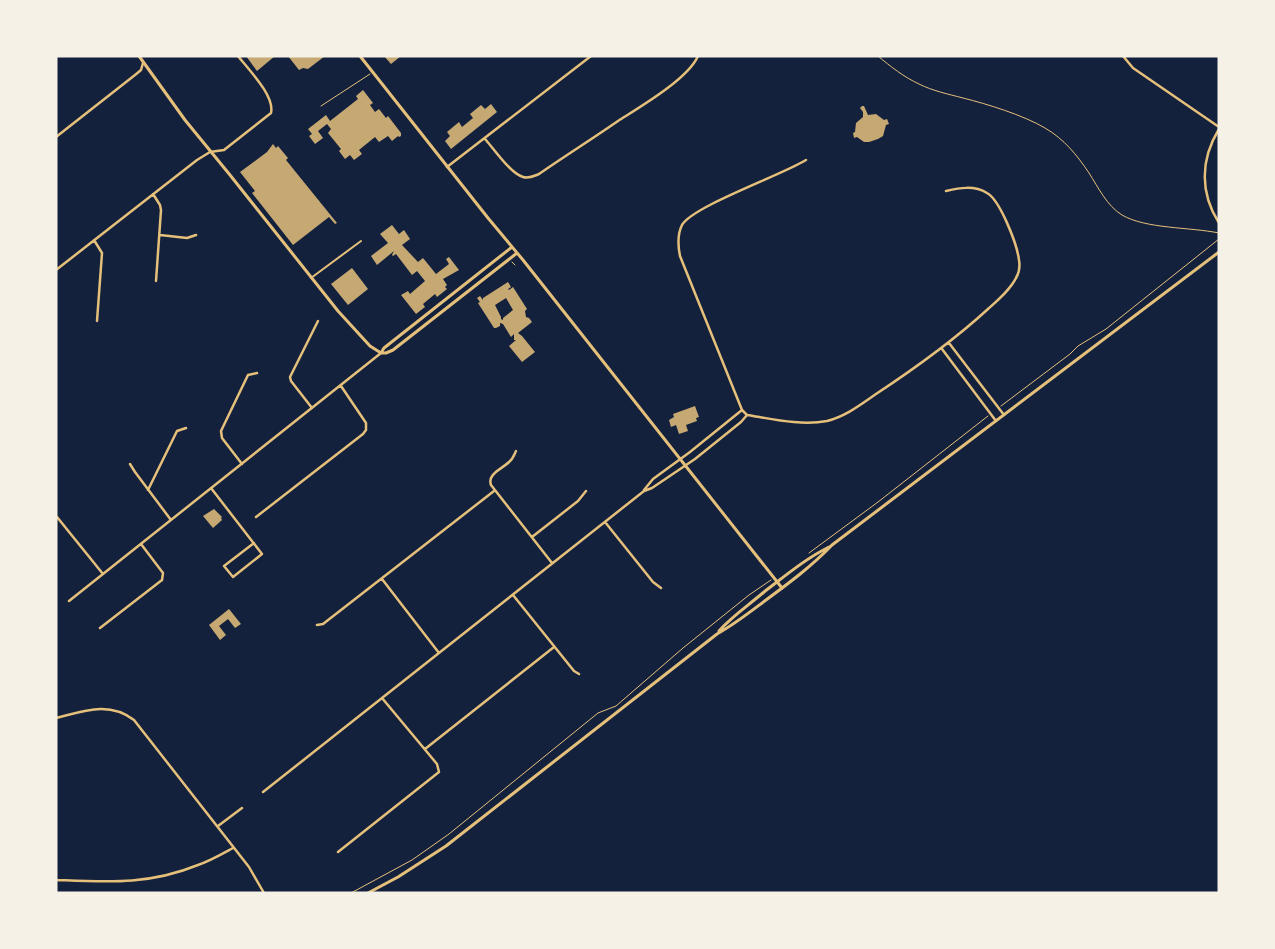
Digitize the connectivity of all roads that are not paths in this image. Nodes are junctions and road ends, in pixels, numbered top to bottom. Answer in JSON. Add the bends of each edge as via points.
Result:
{"nodes":[{"id":1,"x":139,"y":56,"type":"edge"},
{"id":2,"x":238,"y":56,"type":"edge"},
{"id":3,"x":360,"y":56,"type":"edge"},
{"id":4,"x":591,"y":56,"type":"edge"},
{"id":5,"x":698,"y":56,"type":"edge"},
{"id":6,"x":1122,"y":56,"type":"edge"},
{"id":7,"x":143,"y":63,"type":"junction"},
{"id":8,"x":1219,"y":128,"type":"edge"},
{"id":9,"x":56,"y":137,"type":"edge"},
{"id":10,"x":485,"y":139,"type":"junction"},
{"id":11,"x":210,"y":152,"type":"junction"},
{"id":12,"x":806,"y":160,"type":"dead end"},
{"id":13,"x":447,"y":167,"type":"junction"},
{"id":14,"x":946,"y":191,"type":"dead end"},
{"id":15,"x":153,"y":194,"type":"junction"},
{"id":16,"x":1219,"y":224,"type":"edge"},
{"id":17,"x":160,"y":235,"type":"junction"},
{"id":18,"x":196,"y":235,"type":"dead end"},
{"id":19,"x":94,"y":240,"type":"junction"},
{"id":20,"x":361,"y":240,"type":"dead end"},
{"id":21,"x":512,"y":247,"type":"junction"},
{"id":22,"x":1219,"y":252,"type":"edge"},
{"id":23,"x":517,"y":253,"type":"junction"},
{"id":24,"x":56,"y":270,"type":"edge"},
{"id":25,"x":311,"y":278,"type":"junction"},
{"id":26,"x":156,"y":281,"type":"dead end"},
{"id":27,"x":318,"y":320,"type":"dead end"},
{"id":28,"x":97,"y":321,"type":"dead end"},
{"id":29,"x":949,"y":344,"type":"junction"},
{"id":30,"x":942,"y":349,"type":"junction"},
{"id":31,"x":380,"y":353,"type":"junction"},
{"id":32,"x":257,"y":373,"type":"dead end"},
{"id":33,"x":340,"y":386,"type":"junction"},
{"id":34,"x":312,"y":408,"type":"junction"},
{"id":35,"x":742,"y":410,"type":"junction"},
{"id":36,"x":747,"y":415,"type":"junction"},
{"id":37,"x":1004,"y":415,"type":"junction"},
{"id":38,"x":996,"y":421,"type":"junction"},
{"id":39,"x":186,"y":428,"type":"dead end"},
{"id":40,"x":516,"y":452,"type":"dead end"},
{"id":41,"x":680,"y":459,"type":"junction"},
{"id":42,"x":130,"y":464,"type":"dead end"},
{"id":43,"x":242,"y":464,"type":"junction"},
{"id":44,"x":685,"y":465,"type":"junction"},
{"id":45,"x":211,"y":488,"type":"junction"},
{"id":46,"x":148,"y":490,"type":"junction"},
{"id":47,"x":494,"y":490,"type":"junction"},
{"id":48,"x":586,"y":491,"type":"dead end"},
{"id":49,"x":644,"y":491,"type":"junction"},
{"id":50,"x":57,"y":517,"type":"edge"},
{"id":51,"x":256,"y":517,"type":"dead end"},
{"id":52,"x":171,"y":520,"type":"junction"},
{"id":53,"x":605,"y":522,"type":"junction"},
{"id":54,"x":532,"y":537,"type":"junction"},
{"id":55,"x":254,"y":543,"type":"junction"},
{"id":56,"x":141,"y":544,"type":"junction"},
{"id":57,"x":832,"y":545,"type":"junction"},
{"id":58,"x":552,"y":563,"type":"junction"},
{"id":59,"x":102,"y":574,"type":"junction"},
{"id":60,"x":381,"y":579,"type":"junction"},
{"id":61,"x":777,"y":583,"type":"junction"},
{"id":62,"x":661,"y":588,"type":"dead end"},
{"id":63,"x":782,"y":588,"type":"junction"},
{"id":64,"x":513,"y":595,"type":"junction"},
{"id":65,"x":69,"y":601,"type":"dead end"},
{"id":66,"x":317,"y":625,"type":"dead end"},
{"id":67,"x":100,"y":628,"type":"dead end"},
{"id":68,"x":717,"y":634,"type":"junction"},
{"id":69,"x":554,"y":647,"type":"junction"},
{"id":70,"x":439,"y":653,"type":"junction"},
{"id":71,"x":579,"y":674,"type":"dead end"},
{"id":72,"x":382,"y":698,"type":"junction"},
{"id":73,"x":56,"y":718,"type":"edge"},
{"id":74,"x":425,"y":749,"type":"junction"},
{"id":75,"x":263,"y":792,"type":"dead end"},
{"id":76,"x":242,"y":808,"type":"dead end"},
{"id":77,"x":218,"y":826,"type":"junction"},
{"id":78,"x":233,"y":848,"type":"junction"},
{"id":79,"x":338,"y":852,"type":"dead end"},
{"id":80,"x":56,"y":880,"type":"edge"},
{"id":81,"x":264,"y":893,"type":"edge"},
{"id":82,"x":368,"y":893,"type":"edge"}],
"edges":[{"from":1,"to":7,"type":"street"},
{"from":2,"to":11,"type":"street","via":[[266,92],[272,103],[271,113],[224,150]]},
{"from":3,"to":13,"type":"street"},
{"from":4,"to":10,"type":"street"},
{"from":5,"to":10,"type":"street","via":[[657,95],[539,174],[523,177],[514,172]]},
{"from":6,"to":8,"type":"street","via":[[1133,68]]},
{"from":7,"to":9,"type":"street","via":[[141,70]]},
{"from":7,"to":11,"type":"street"},
{"from":8,"to":16,"type":"street","via":[[1208,151],[1204,188]]},
{"from":10,"to":13,"type":"street"},
{"from":11,"to":15,"type":"street"},
{"from":11,"to":25,"type":"street"},
{"from":12,"to":35,"type":"street","via":[[698,212],[683,225],[678,240],[680,256]]},
{"from":13,"to":21,"type":"street"},
{"from":14,"to":29,"type":"street","via":[[972,188],[989,194],[996,201],[1018,252],[1020,266],[1007,291]]},
{"from":15,"to":17,"type":"street","via":[[162,210]]},
{"from":15,"to":19,"type":"street"},
{"from":17,"to":18,"type":"street","via":[[187,238]]},
{"from":17,"to":26,"type":"street"},
{"from":19,"to":24,"type":"street"},
{"from":19,"to":28,"type":"street","via":[[102,253]]},
{"from":20,"to":25,"type":"street"},
{"from":21,"to":23,"type":"street"},
{"from":21,"to":31,"type":"street"},
{"from":22,"to":37,"type":"street"},
{"from":23,"to":31,"type":"street","via":[[393,350]]},
{"from":23,"to":41,"type":"street"},
{"from":25,"to":31,"type":"street","via":[[350,325]]},
{"from":27,"to":34,"type":"street","via":[[290,377]]},
{"from":29,"to":30,"type":"street"},
{"from":29,"to":37,"type":"street"},
{"from":30,"to":36,"type":"street","via":[[839,418],[810,423]]},
{"from":30,"to":38,"type":"street"},
{"from":31,"to":33,"type":"street"},
{"from":32,"to":43,"type":"street","via":[[248,376],[221,431],[222,438]]},
{"from":33,"to":34,"type":"street"},
{"from":33,"to":51,"type":"street","via":[[366,423],[366,430]]},
{"from":34,"to":43,"type":"street"},
{"from":35,"to":36,"type":"street"},
{"from":35,"to":41,"type":"street"},
{"from":36,"to":44,"type":"street"},
{"from":37,"to":38,"type":"street"},
{"from":38,"to":57,"type":"street"},
{"from":39,"to":46,"type":"street","via":[[177,431]]},
{"from":40,"to":47,"type":"street","via":[[491,476]]},
{"from":41,"to":44,"type":"street"},
{"from":41,"to":49,"type":"street","via":[[653,479]]},
{"from":42,"to":46,"type":"street"},
{"from":43,"to":45,"type":"street"},
{"from":44,"to":49,"type":"street"},
{"from":44,"to":61,"type":"street"},
{"from":45,"to":52,"type":"street"},
{"from":45,"to":55,"type":"street"},
{"from":46,"to":52,"type":"street"},
{"from":47,"to":54,"type":"street"},
{"from":47,"to":60,"type":"street"},
{"from":48,"to":54,"type":"street"},
{"from":49,"to":53,"type":"street"},
{"from":50,"to":59,"type":"street"},
{"from":52,"to":56,"type":"street"},
{"from":53,"to":58,"type":"street"},
{"from":53,"to":62,"type":"street"},
{"from":54,"to":58,"type":"street"},
{"from":55,"to":55,"type":"street","via":[[262,554],[233,577],[224,566]]},
{"from":56,"to":59,"type":"street"},
{"from":56,"to":67,"type":"street","via":[[163,573],[162,580]]},
{"from":57,"to":61,"type":"street"},
{"from":57,"to":63,"type":"street"},
{"from":58,"to":64,"type":"street"},
{"from":59,"to":65,"type":"street"},
{"from":60,"to":66,"type":"street","via":[[323,624]]},
{"from":60,"to":70,"type":"street"},
{"from":61,"to":63,"type":"street"},
{"from":61,"to":68,"type":"street","via":[[727,622]]},
{"from":63,"to":68,"type":"street"},
{"from":64,"to":69,"type":"street"},
{"from":64,"to":70,"type":"street"},
{"from":68,"to":82,"type":"street","via":[[446,846]]},
{"from":69,"to":71,"type":"street"},
{"from":69,"to":74,"type":"street"},
{"from":70,"to":72,"type":"street"},
{"from":72,"to":74,"type":"street"},
{"from":72,"to":75,"type":"street"},
{"from":73,"to":77,"type":"street","via":[[97,709],[116,709],[134,720]]},
{"from":74,"to":79,"type":"street","via":[[438,764],[436,776]]},
{"from":76,"to":77,"type":"street"},
{"from":77,"to":78,"type":"street"},
{"from":78,"to":80,"type":"street","via":[[200,865],[166,876],[125,882]]},
{"from":78,"to":81,"type":"street"}]}
